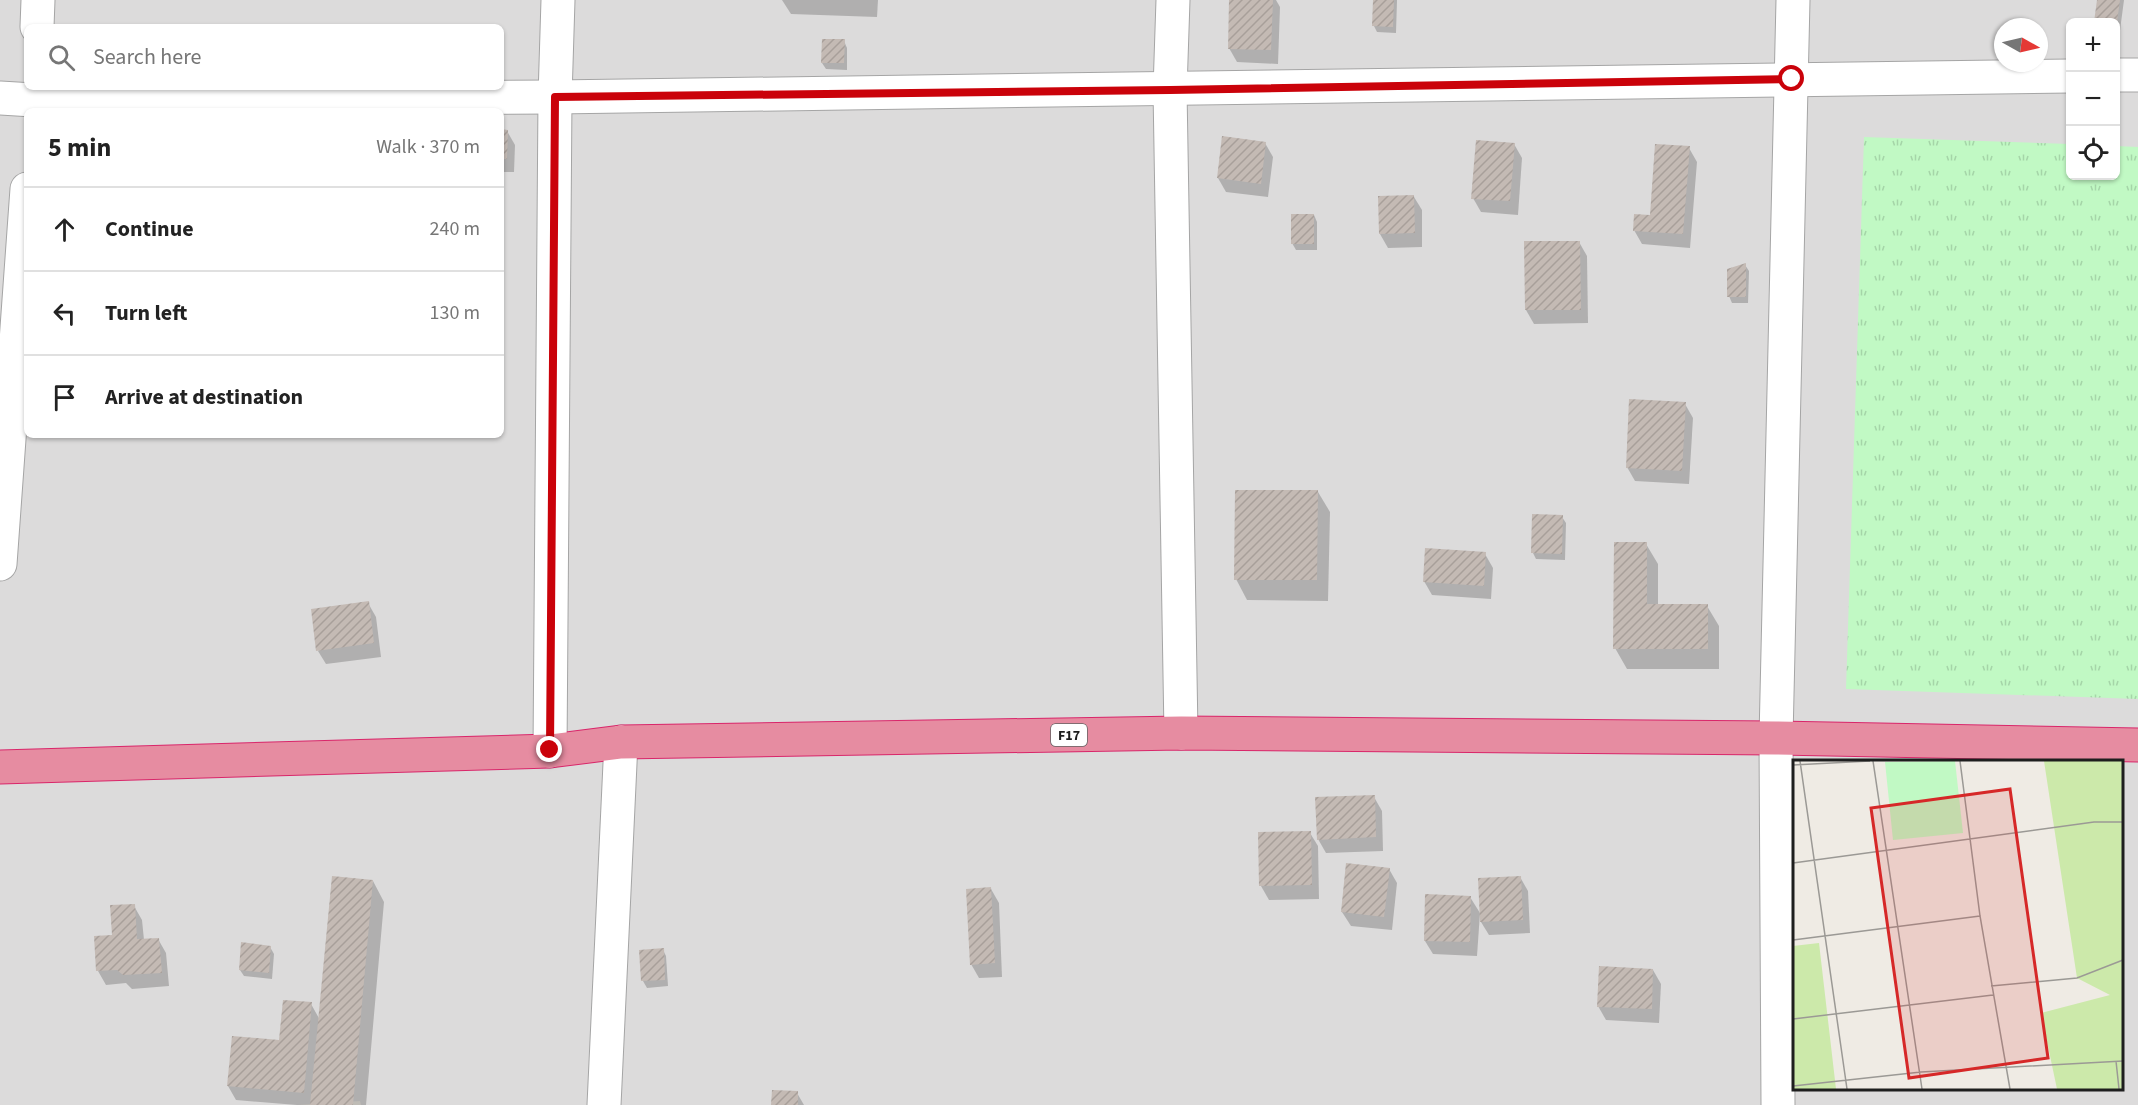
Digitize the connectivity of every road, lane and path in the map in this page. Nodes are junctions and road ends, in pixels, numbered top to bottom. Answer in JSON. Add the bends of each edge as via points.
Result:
{"nodes":[{"id":1,"x":38,"y":0,"type":"edge"},
{"id":2,"x":558,"y":0,"type":"edge"},
{"id":3,"x":1173,"y":0,"type":"edge"},
{"id":4,"x":1792,"y":0,"type":"edge"},
{"id":5,"x":37,"y":24,"type":"edge"},
{"id":6,"x":2120,"y":75,"type":"edge"},
{"id":7,"x":2138,"y":75,"type":"edge"},
{"id":8,"x":2066,"y":76,"type":"edge"},
{"id":9,"x":1792,"y":79,"type":"junction"},
{"id":10,"x":1170,"y":90,"type":"junction"},
{"id":11,"x":555,"y":97,"type":"junction"},
{"id":12,"x":0,"y":98,"type":"edge"},
{"id":13,"x":33,"y":99,"type":"edge"},
{"id":14,"x":24,"y":231,"type":"edge"},
{"id":15,"x":0,"y":564,"type":"edge"},
{"id":16,"x":1181,"y":733,"type":"junction"},
{"id":17,"x":1776,"y":738,"type":"junction"},
{"id":18,"x":621,"y":742,"type":"junction"},
{"id":19,"x":2138,"y":745,"type":"edge"},
{"id":20,"x":550,"y":750,"type":"junction"},
{"id":21,"x":0,"y":767,"type":"edge"},
{"id":22,"x":604,"y":1105,"type":"edge"},
{"id":23,"x":1778,"y":1105,"type":"edge"}],
"edges":[{"from":1,"to":5,"type":"street"},
{"from":2,"to":11,"type":"street"},
{"from":3,"to":10,"type":"street"},
{"from":4,"to":9,"type":"street"},
{"from":6,"to":7,"type":"street"},
{"from":8,"to":9,"type":"street"},
{"from":9,"to":10,"type":"street"},
{"from":9,"to":17,"type":"street"},
{"from":10,"to":11,"type":"street"},
{"from":10,"to":16,"type":"street"},
{"from":11,"to":13,"type":"street"},
{"from":11,"to":20,"type":"street"},
{"from":12,"to":13,"type":"street"},
{"from":14,"to":15,"type":"street"},
{"from":16,"to":17,"type":"highway","number":"F17"},
{"from":16,"to":18,"type":"highway","number":"F17"},
{"from":17,"to":19,"type":"highway","number":"F17"},
{"from":17,"to":23,"type":"street"},
{"from":18,"to":20,"type":"highway","number":"F17"},
{"from":18,"to":22,"type":"street"},
{"from":20,"to":21,"type":"highway","number":"F17"}]}
